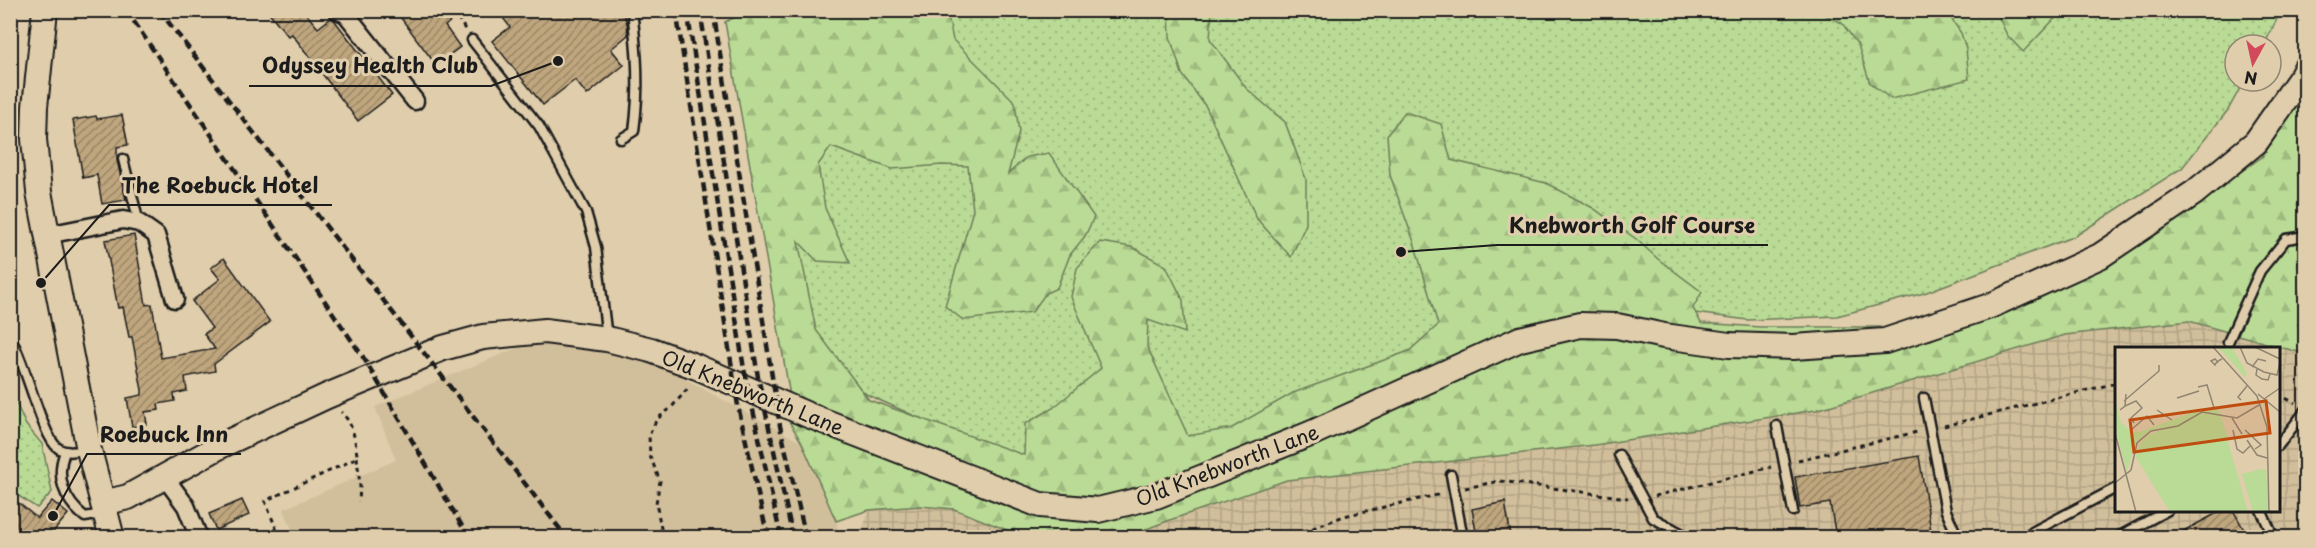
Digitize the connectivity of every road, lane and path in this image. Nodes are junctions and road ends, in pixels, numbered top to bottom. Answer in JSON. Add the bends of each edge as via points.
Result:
{"nodes":[{"id":1,"x":45,"y":10,"type":"edge"},
{"id":2,"x":453,"y":10,"type":"edge"},
{"id":3,"x":632,"y":10,"type":"edge"},
{"id":4,"x":345,"y":12,"type":"edge"},
{"id":5,"x":472,"y":40,"type":"joint"},
{"id":6,"x":2306,"y":68,"type":"edge"},
{"id":7,"x":416,"y":101,"type":"dead end"},
{"id":8,"x":621,"y":139,"type":"dead end"},
{"id":9,"x":123,"y":159,"type":"dead end"},
{"id":10,"x":139,"y":223,"type":"junction"},
{"id":11,"x":47,"y":235,"type":"junction"},
{"id":12,"x":2306,"y":236,"type":"edge"},
{"id":13,"x":175,"y":299,"type":"dead end"},
{"id":14,"x":10,"y":337,"type":"edge"},
{"id":15,"x":607,"y":339,"type":"junction"},
{"id":16,"x":2228,"y":342,"type":"dead end"},
{"id":17,"x":697,"y":367,"type":"junction"},
{"id":18,"x":2115,"y":382,"type":"edge"},
{"id":19,"x":2280,"y":395,"type":"edge"},
{"id":20,"x":327,"y":396,"type":"junction"},
{"id":21,"x":1924,"y":398,"type":"dead end"},
{"id":22,"x":2296,"y":403,"type":"dead end"},
{"id":23,"x":2306,"y":410,"type":"edge"},
{"id":24,"x":1777,"y":426,"type":"dead end"},
{"id":25,"x":1931,"y":429,"type":"junction"},
{"id":26,"x":2280,"y":443,"type":"edge"},
{"id":27,"x":89,"y":450,"type":"junction"},
{"id":28,"x":64,"y":452,"type":"junction"},
{"id":29,"x":357,"y":455,"type":"junction"},
{"id":30,"x":1619,"y":455,"type":"dead end"},
{"id":31,"x":1784,"y":463,"type":"junction"},
{"id":32,"x":1451,"y":475,"type":"dead end"},
{"id":33,"x":164,"y":476,"type":"junction"},
{"id":34,"x":2115,"y":489,"type":"edge"},
{"id":35,"x":1455,"y":491,"type":"junction"},
{"id":36,"x":1643,"y":500,"type":"junction"},
{"id":37,"x":359,"y":502,"type":"dead end"},
{"id":38,"x":104,"y":508,"type":"junction"},
{"id":39,"x":1793,"y":511,"type":"dead end"},
{"id":40,"x":2165,"y":512,"type":"edge"},
{"id":41,"x":2262,"y":512,"type":"edge"},
{"id":42,"x":112,"y":537,"type":"edge"},
{"id":43,"x":199,"y":537,"type":"edge"},
{"id":44,"x":280,"y":537,"type":"edge"},
{"id":45,"x":663,"y":537,"type":"edge"},
{"id":46,"x":1287,"y":537,"type":"edge"},
{"id":47,"x":1463,"y":537,"type":"edge"},
{"id":48,"x":1690,"y":537,"type":"edge"},
{"id":49,"x":1958,"y":537,"type":"edge"},
{"id":50,"x":2021,"y":537,"type":"edge"},
{"id":51,"x":2116,"y":537,"type":"edge"},
{"id":52,"x":2274,"y":537,"type":"edge"}],
"edges":[{"from":1,"to":11,"type":"street","via":[[34,139]]},
{"from":2,"to":5,"type":"path"},
{"from":3,"to":8,"type":"lane","via":[[639,98],[634,131]]},
{"from":4,"to":7,"type":"street"},
{"from":5,"to":15,"type":"lane","via":[[539,126],[586,212],[596,247]]},
{"from":6,"to":17,"type":"street","name":"Old Knebworth Lane","via":[[2256,142],[2194,193],[2100,256],[1990,306],[1885,341],[1792,347],[1729,345],[1617,326],[1580,325],[1520,339],[1299,439],[1156,496],[1098,510],[1040,505],[808,415]]},
{"from":9,"to":10,"type":"lane"},
{"from":10,"to":11,"type":"street","via":[[123,220]]},
{"from":10,"to":13,"type":"street","via":[[156,235]]},
{"from":11,"to":27,"type":"street"},
{"from":12,"to":16,"type":"lane","via":[[2286,239],[2260,271]]},
{"from":14,"to":28,"type":"lane","via":[[27,372],[47,433]]},
{"from":15,"to":17,"type":"street","name":"Old Knebworth Lane"},
{"from":15,"to":20,"type":"street","name":"Old Knebworth Lane","via":[[545,331],[483,337],[443,348]]},
{"from":17,"to":45,"type":"path","via":[[685,394],[657,419],[649,435],[650,456],[660,481],[656,503]]},
{"from":18,"to":25,"type":"path"},
{"from":19,"to":22,"type":"path"},
{"from":20,"to":29,"type":"path","via":[[348,419]]},
{"from":20,"to":33,"type":"street","name":"Old Knebworth Lane"},
{"from":21,"to":25,"type":"lane"},
{"from":23,"to":26,"type":"lane"},
{"from":24,"to":31,"type":"lane"},
{"from":25,"to":31,"type":"path"},
{"from":25,"to":49,"type":"lane","via":[[1946,511]]},
{"from":27,"to":28,"type":"lane"},
{"from":27,"to":38,"type":"street"},
{"from":28,"to":38,"type":"lane","via":[[60,474],[66,495],[76,510],[85,517]]},
{"from":29,"to":37,"type":"path"},
{"from":29,"to":44,"type":"path","via":[[265,501]]},
{"from":30,"to":36,"type":"lane"},
{"from":31,"to":36,"type":"path"},
{"from":31,"to":39,"type":"lane"},
{"from":32,"to":35,"type":"lane"},
{"from":33,"to":38,"type":"street","name":"Old Knebworth Lane"},
{"from":33,"to":43,"type":"street","via":[[186,506]]},
{"from":34,"to":50,"type":"lane"},
{"from":35,"to":36,"type":"path","via":[[1500,481]]},
{"from":35,"to":46,"type":"path","via":[[1344,516]]},
{"from":35,"to":47,"type":"lane"},
{"from":36,"to":48,"type":"lane","via":[[1653,518]]},
{"from":38,"to":42,"type":"street"},
{"from":40,"to":51,"type":"lane"},
{"from":41,"to":52,"type":"lane"}]}
